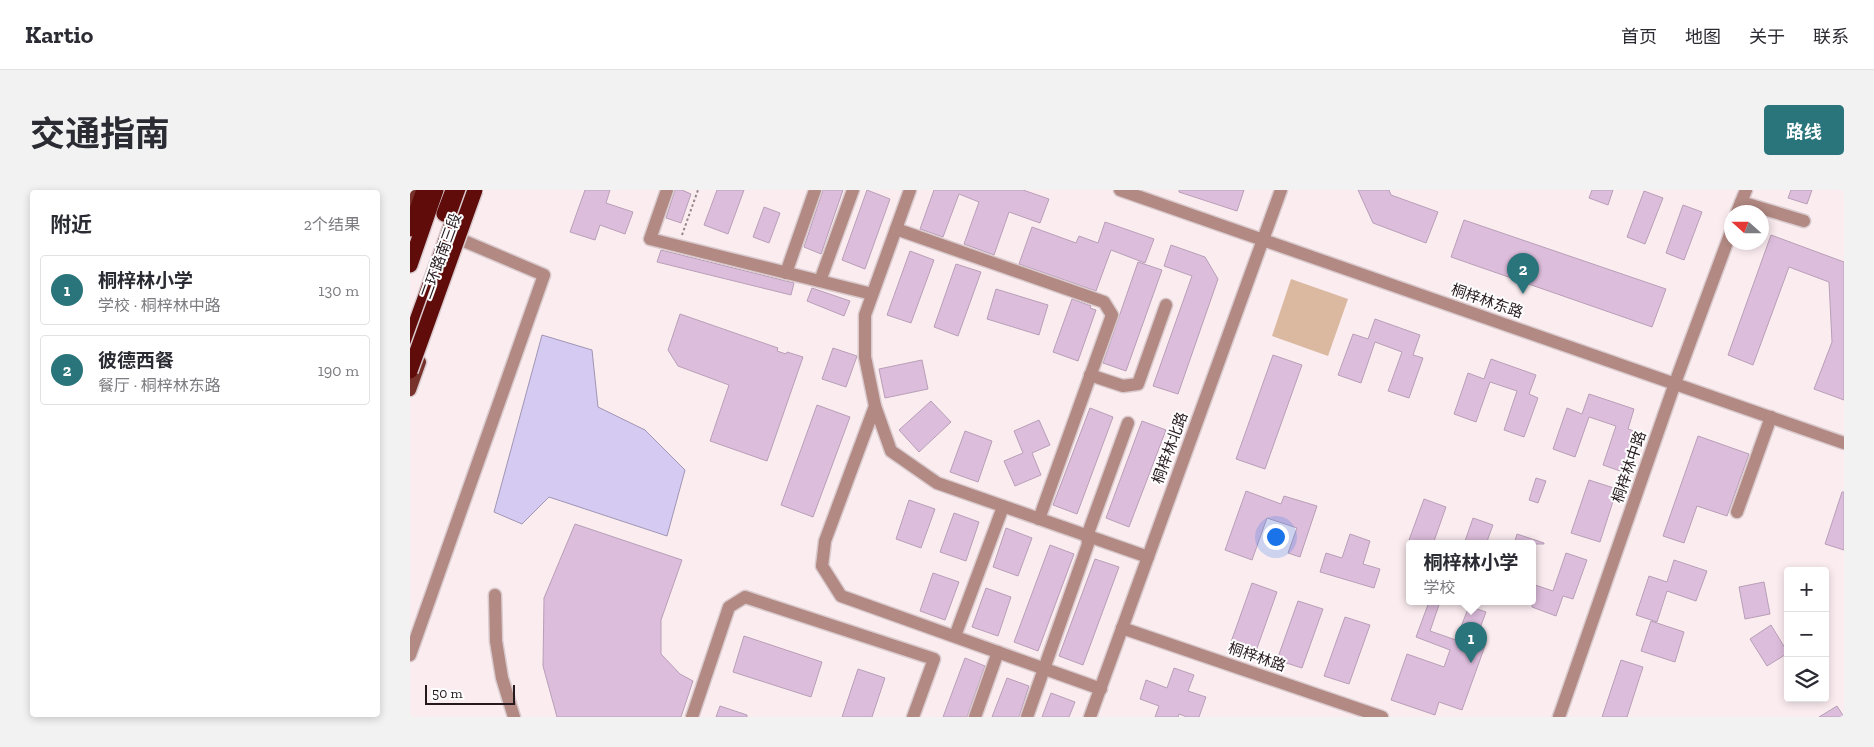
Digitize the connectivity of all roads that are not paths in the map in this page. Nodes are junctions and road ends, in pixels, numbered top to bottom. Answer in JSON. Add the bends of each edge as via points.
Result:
{"nodes":[{"id":1,"x":414,"y":190,"type":"edge"},
{"id":2,"x":425,"y":190,"type":"edge"},
{"id":3,"x":436,"y":190,"type":"edge"},
{"id":4,"x":453,"y":190,"type":"edge"},
{"id":5,"x":464,"y":190,"type":"edge"},
{"id":6,"x":475,"y":190,"type":"edge"},
{"id":7,"x":482,"y":190,"type":"edge"},
{"id":8,"x":667,"y":190,"type":"edge"},
{"id":9,"x":815,"y":190,"type":"edge"},
{"id":10,"x":853,"y":190,"type":"edge"},
{"id":11,"x":910,"y":190,"type":"edge"},
{"id":12,"x":1120,"y":190,"type":"edge"},
{"id":13,"x":1281,"y":190,"type":"edge"},
{"id":14,"x":1746,"y":190,"type":"edge"},
{"id":15,"x":410,"y":201,"type":"edge"},
{"id":16,"x":1740,"y":205,"type":"edge"},
{"id":17,"x":1769,"y":213,"type":"edge"},
{"id":18,"x":1804,"y":221,"type":"dead end"},
{"id":19,"x":410,"y":229,"type":"edge"},
{"id":20,"x":896,"y":229,"type":"junction"},
{"id":21,"x":448,"y":236,"type":"junction"},
{"id":22,"x":410,"y":240,"type":"edge"},
{"id":23,"x":1263,"y":240,"type":"junction"},
{"id":24,"x":464,"y":241,"type":"junction"},
{"id":25,"x":1724,"y":250,"type":"edge"},
{"id":26,"x":410,"y":265,"type":"edge"},
{"id":27,"x":786,"y":273,"type":"junction"},
{"id":28,"x":820,"y":281,"type":"junction"},
{"id":29,"x":872,"y":294,"type":"junction"},
{"id":30,"x":1166,"y":305,"type":"dead end"},
{"id":31,"x":410,"y":313,"type":"edge"},
{"id":32,"x":410,"y":340,"type":"edge"},
{"id":33,"x":410,"y":371,"type":"edge"},
{"id":34,"x":1090,"y":375,"type":"junction"},
{"id":35,"x":1675,"y":383,"type":"junction"},
{"id":36,"x":410,"y":390,"type":"edge"},
{"id":37,"x":875,"y":406,"type":"junction"},
{"id":38,"x":1771,"y":417,"type":"junction"},
{"id":39,"x":1128,"y":423,"type":"dead end"},
{"id":40,"x":1844,"y":443,"type":"edge"},
{"id":41,"x":1002,"y":507,"type":"junction"},
{"id":42,"x":1737,"y":512,"type":"dead end"},
{"id":43,"x":1039,"y":519,"type":"junction"},
{"id":44,"x":1087,"y":536,"type":"junction"},
{"id":45,"x":1148,"y":557,"type":"junction"},
{"id":46,"x":495,"y":594,"type":"dead end"},
{"id":47,"x":1122,"y":628,"type":"junction"},
{"id":48,"x":955,"y":636,"type":"junction"},
{"id":49,"x":998,"y":652,"type":"junction"},
{"id":50,"x":410,"y":655,"type":"edge"},
{"id":51,"x":1044,"y":669,"type":"junction"},
{"id":52,"x":1101,"y":689,"type":"junction"},
{"id":53,"x":514,"y":717,"type":"edge"},
{"id":54,"x":692,"y":717,"type":"edge"},
{"id":55,"x":913,"y":717,"type":"edge"},
{"id":56,"x":975,"y":717,"type":"edge"},
{"id":57,"x":1027,"y":717,"type":"edge"},
{"id":58,"x":1090,"y":717,"type":"edge"},
{"id":59,"x":1382,"y":717,"type":"edge"},
{"id":60,"x":1559,"y":717,"type":"edge"}],
"edges":[{"from":1,"to":15,"type":"main road"},
{"from":2,"to":19,"type":"highway"},
{"from":2,"to":22,"type":"highway"},
{"from":3,"to":26,"type":"highway"},
{"from":4,"to":31,"type":"highway"},
{"from":5,"to":21,"type":"highway"},
{"from":6,"to":21,"type":"main road"},
{"from":6,"to":33,"type":"highway","bridge":true},
{"from":7,"to":24,"type":"main road","name":"二环路南三段"},
{"from":8,"to":27,"type":"street","via":[[650,240]]},
{"from":9,"to":27,"type":"street"},
{"from":10,"to":28,"type":"street"},
{"from":11,"to":20,"type":"street"},
{"from":12,"to":23,"type":"street","name":"桐梓林东路"},
{"from":13,"to":23,"type":"street","name":"桐梓林北路"},
{"from":14,"to":16,"type":"street"},
{"from":17,"to":18,"type":"street"},
{"from":20,"to":29,"type":"street"},
{"from":20,"to":34,"type":"street","via":[[1104,302],[1112,315]]},
{"from":21,"to":32,"type":"highway"},
{"from":23,"to":35,"type":"street","name":"桐梓林东路"},
{"from":23,"to":45,"type":"street","name":"桐梓林北路"},
{"from":24,"to":36,"type":"main road","name":"二环路南三段"},
{"from":24,"to":50,"type":"street","via":[[544,275]]},
{"from":25,"to":35,"type":"street","name":"桐梓林中路"},
{"from":27,"to":28,"type":"street"},
{"from":28,"to":29,"type":"street"},
{"from":29,"to":37,"type":"street","via":[[865,315],[865,357]]},
{"from":30,"to":34,"type":"street","via":[[1138,384],[1123,386]]},
{"from":34,"to":43,"type":"street"},
{"from":35,"to":38,"type":"street","name":"桐梓林东路"},
{"from":35,"to":60,"type":"street","name":"桐梓林中路"},
{"from":37,"to":41,"type":"street","via":[[891,451],[937,483]]},
{"from":37,"to":48,"type":"street","via":[[825,541],[822,566],[841,596]]},
{"from":38,"to":40,"type":"street","name":"桐梓林东路"},
{"from":38,"to":42,"type":"street"},
{"from":39,"to":44,"type":"street"},
{"from":41,"to":43,"type":"street"},
{"from":41,"to":48,"type":"street"},
{"from":43,"to":44,"type":"street"},
{"from":44,"to":45,"type":"street"},
{"from":44,"to":51,"type":"street","via":[[1088,544]]},
{"from":45,"to":47,"type":"street","name":"桐梓林北路"},
{"from":46,"to":53,"type":"street","via":[[496,641],[502,678]]},
{"from":47,"to":52,"type":"street","name":"桐梓林北路"},
{"from":47,"to":59,"type":"street","name":"桐梓林路"},
{"from":48,"to":49,"type":"street"},
{"from":49,"to":51,"type":"street"},
{"from":49,"to":56,"type":"street"},
{"from":51,"to":52,"type":"street"},
{"from":51,"to":57,"type":"street"},
{"from":52,"to":58,"type":"street","name":"桐梓林北路"},
{"from":54,"to":55,"type":"street","via":[[729,607],[745,597],[934,659]]}]}
